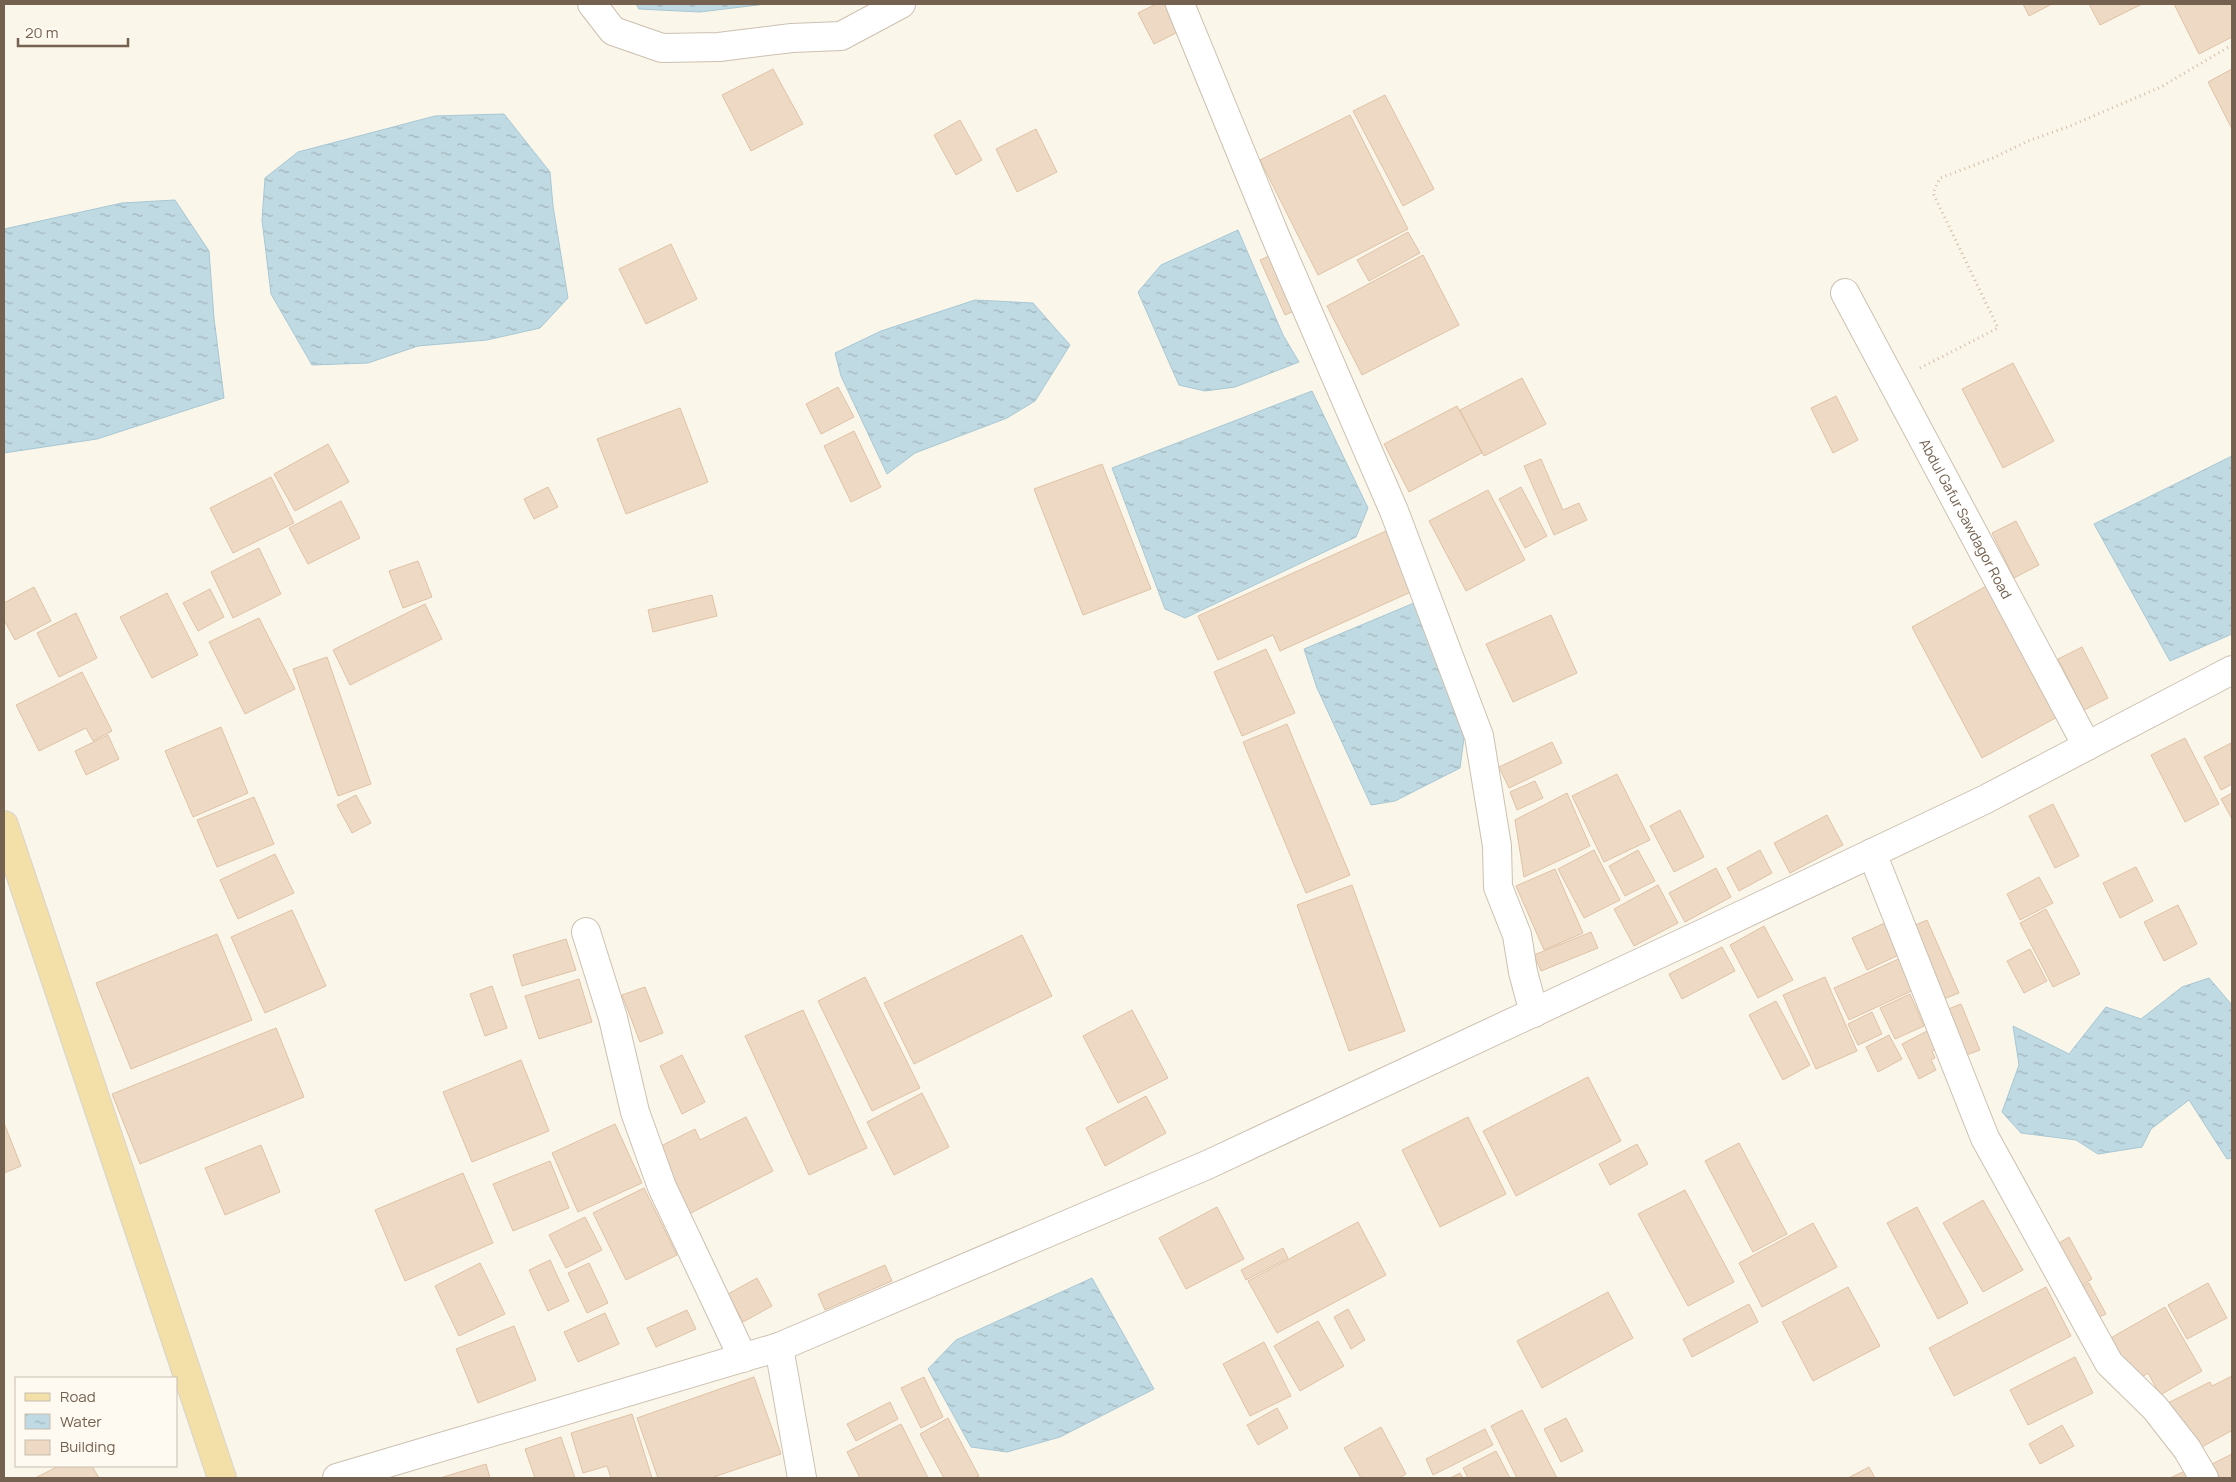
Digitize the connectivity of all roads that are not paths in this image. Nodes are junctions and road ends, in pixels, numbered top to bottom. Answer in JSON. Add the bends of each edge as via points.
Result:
{"nodes":[{"id":1,"x":592,"y":4,"type":"edge"},
{"id":2,"x":901,"y":4,"type":"edge"},
{"id":3,"x":1180,"y":4,"type":"edge"},
{"id":4,"x":1845,"y":293,"type":"dead end"},
{"id":5,"x":2232,"y":670,"type":"edge"},
{"id":6,"x":2087,"y":746,"type":"junction"},
{"id":7,"x":4,"y":825,"type":"edge"},
{"id":8,"x":1872,"y":853,"type":"junction"},
{"id":9,"x":586,"y":932,"type":"dead end"},
{"id":10,"x":1534,"y":1013,"type":"junction"},
{"id":11,"x":780,"y":1347,"type":"junction"},
{"id":12,"x":743,"y":1358,"type":"junction"},
{"id":13,"x":222,"y":1478,"type":"edge"},
{"id":14,"x":337,"y":1478,"type":"edge"},
{"id":15,"x":802,"y":1478,"type":"edge"},
{"id":16,"x":2204,"y":1478,"type":"edge"}],
"edges":[{"from":1,"to":2,"type":"street","via":[[613,30],[662,48],[719,47],[841,36]]},
{"from":3,"to":10,"type":"street","via":[[1276,238],[1394,511],[1479,736],[1497,846],[1498,887],[1517,935]]},
{"from":4,"to":6,"type":"street","name":"Abdul Gafur Sawdagor Road"},
{"from":5,"to":6,"type":"street"},
{"from":6,"to":8,"type":"street"},
{"from":7,"to":13,"type":"main road"},
{"from":8,"to":10,"type":"street"},
{"from":8,"to":16,"type":"street","via":[[1985,1138],[2109,1364],[2155,1408],[2187,1449]]},
{"from":9,"to":12,"type":"street","via":[[613,1018],[635,1112],[662,1187]]},
{"from":10,"to":11,"type":"street","via":[[1207,1165]]},
{"from":11,"to":12,"type":"street"},
{"from":11,"to":15,"type":"street"},
{"from":12,"to":14,"type":"street"}]}
